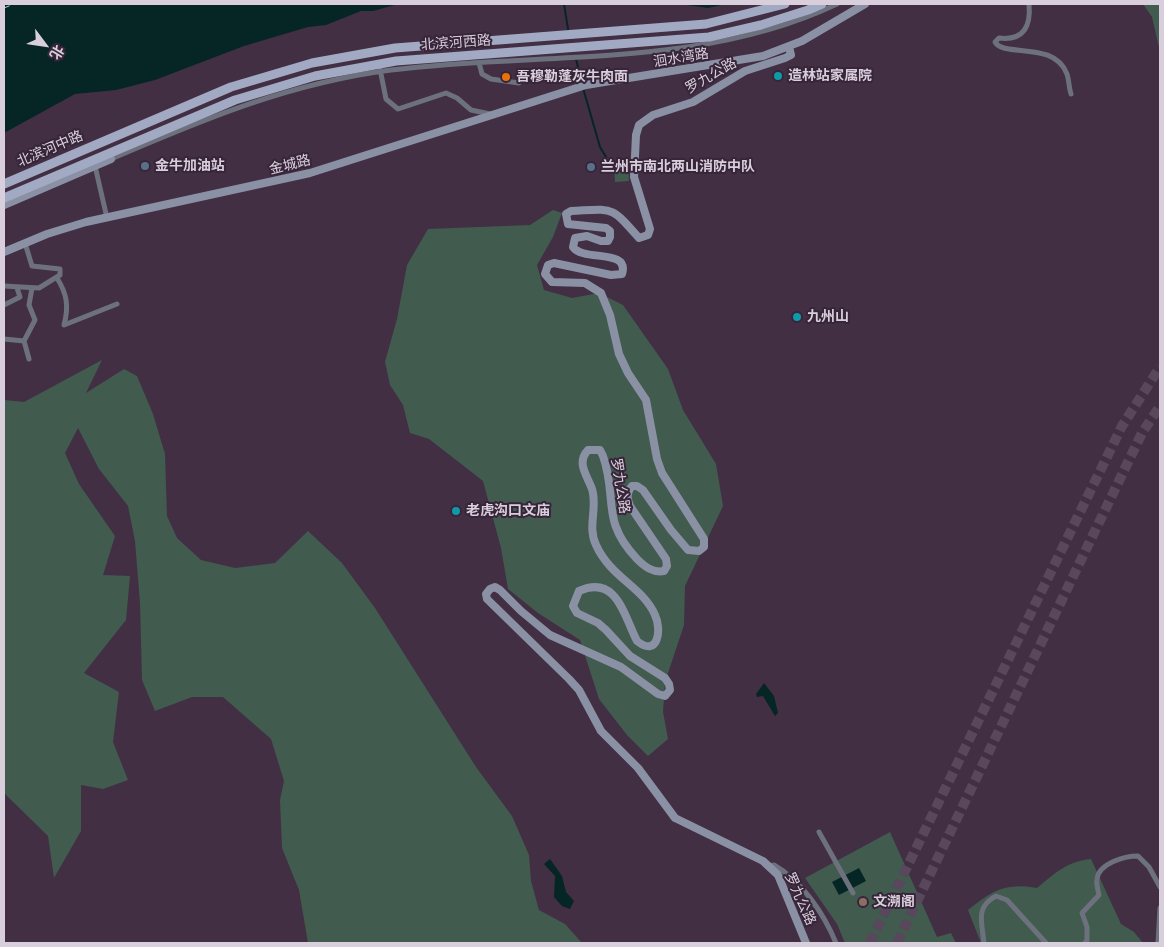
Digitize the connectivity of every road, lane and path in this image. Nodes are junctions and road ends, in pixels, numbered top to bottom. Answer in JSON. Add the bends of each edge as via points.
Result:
{"nodes":[{"id":1,"x":785,"y":4,"type":"edge"},
{"id":2,"x":822,"y":4,"type":"edge"},
{"id":3,"x":837,"y":4,"type":"edge"},
{"id":4,"x":865,"y":4,"type":"edge"},
{"id":5,"x":1029,"y":4,"type":"edge"},
{"id":6,"x":789,"y":48,"type":"junction"},
{"id":7,"x":480,"y":63,"type":"junction"},
{"id":8,"x":380,"y":68,"type":"junction"},
{"id":9,"x":519,"y":84,"type":"dead end"},
{"id":10,"x":582,"y":86,"type":"joint"},
{"id":11,"x":1071,"y":94,"type":"dead end"},
{"id":12,"x":492,"y":115,"type":"junction"},
{"id":13,"x":108,"y":139,"type":"joint"},
{"id":14,"x":104,"y":159,"type":"junction"},
{"id":15,"x":4,"y":184,"type":"edge"},
{"id":16,"x":4,"y":198,"type":"edge"},
{"id":17,"x":4,"y":205,"type":"edge"},
{"id":18,"x":108,"y":218,"type":"junction"},
{"id":19,"x":25,"y":243,"type":"junction"},
{"id":20,"x":4,"y":252,"type":"edge"},
{"id":21,"x":57,"y":278,"type":"junction"},
{"id":22,"x":4,"y":286,"type":"edge"},
{"id":23,"x":17,"y":288,"type":"junction"},
{"id":24,"x":32,"y":288,"type":"junction"},
{"id":25,"x":117,"y":304,"type":"dead end"},
{"id":26,"x":4,"y":305,"type":"edge"},
{"id":27,"x":4,"y":339,"type":"edge"},
{"id":28,"x":24,"y":341,"type":"junction"},
{"id":29,"x":29,"y":359,"type":"dead end"},
{"id":30,"x":819,"y":832,"type":"dead end"},
{"id":31,"x":770,"y":866,"type":"junction"},
{"id":32,"x":1160,"y":887,"type":"edge"},
{"id":33,"x":853,"y":892,"type":"dead end"},
{"id":34,"x":1160,"y":908,"type":"edge"},
{"id":35,"x":806,"y":943,"type":"edge"},
{"id":36,"x":836,"y":943,"type":"edge"},
{"id":37,"x":984,"y":943,"type":"edge"},
{"id":38,"x":1046,"y":943,"type":"edge"},
{"id":39,"x":1084,"y":943,"type":"edge"},
{"id":40,"x":1158,"y":943,"type":"edge"}],
"edges":[{"from":1,"to":13,"type":"main road","name":"北滨河西路","via":[[706,24],[394,48],[312,63],[230,87]]},
{"from":2,"to":8,"type":"main road","name":"北滨河西路","via":[[761,25],[709,37]]},
{"from":3,"to":7,"type":"street","via":[[807,18],[705,45]]},
{"from":4,"to":6,"type":"street","name":"洄水湾路"},
{"from":5,"to":11,"type":"street","via":[[1030,23],[1027,28],[1009,39],[999,38],[994,42],[1003,49],[1044,53],[1067,73]]},
{"from":6,"to":10,"type":"street","name":"洄水湾路","via":[[738,62]]},
{"from":6,"to":31,"type":"street","name":"罗九公路","via":[[791,55],[745,70],[693,102],[653,115],[639,126],[634,177],[650,229],[648,235],[640,238],[613,211],[571,211],[566,214],[568,224],[610,231],[608,241],[580,236],[573,247],[582,254],[616,258],[622,262],[622,274],[611,275],[554,263],[548,265],[544,274],[552,282],[585,283],[601,293],[606,301],[621,359],[646,400],[656,459],[704,539],[704,547],[699,551],[688,550],[643,490],[632,486],[627,498],[630,506],[666,559],[664,571],[649,569],[625,546],[614,526],[600,450],[588,450],[584,455],[583,469],[594,499],[591,526],[596,546],[610,568],[649,605],[660,635],[657,642],[649,646],[637,641],[620,604],[606,589],[595,587],[579,591],[573,606],[577,613],[606,630],[630,656],[665,678],[670,690],[665,696],[658,694],[621,667],[550,635],[500,590],[490,588],[486,594],[487,599],[579,690],[601,731],[638,768],[675,818]]},
{"from":7,"to":8,"type":"street"},
{"from":7,"to":9,"type":"street","via":[[482,74],[491,79]]},
{"from":8,"to":12,"type":"street","via":[[386,99],[398,109],[446,93],[471,110]]},
{"from":8,"to":14,"type":"main road","name":"北滨河西路","via":[[316,76],[235,100]]},
{"from":10,"to":12,"type":"street","name":"金城路"},
{"from":12,"to":18,"type":"street","name":"金城路","via":[[310,173]]},
{"from":13,"to":15,"type":"main road","name":"北滨河中路"},
{"from":14,"to":16,"type":"main road","name":"北滨河中路"},
{"from":14,"to":17,"type":"street"},
{"from":14,"to":18,"type":"street"},
{"from":18,"to":19,"type":"street","name":"金城路"},
{"from":19,"to":20,"type":"street","name":"金城路"},
{"from":19,"to":21,"type":"street","via":[[32,266],[60,269]]},
{"from":21,"to":24,"type":"street","via":[[39,288]]},
{"from":21,"to":25,"type":"street","via":[[68,303],[64,325]]},
{"from":22,"to":23,"type":"street"},
{"from":23,"to":24,"type":"street"},
{"from":23,"to":26,"type":"street","via":[[20,297]]},
{"from":24,"to":28,"type":"street","via":[[29,306],[35,320]]},
{"from":27,"to":28,"type":"street"},
{"from":28,"to":29,"type":"street"},
{"from":30,"to":33,"type":"street"},
{"from":31,"to":35,"type":"street","name":"罗九公路","via":[[784,885]]},
{"from":31,"to":36,"type":"street","via":[[786,872],[799,884]]},
{"from":32,"to":39,"type":"street","via":[[1138,856],[1120,858],[1100,871],[1097,879],[1099,895],[1082,913],[1088,928]]},
{"from":34,"to":40,"type":"street"},
{"from":37,"to":38,"type":"street","via":[[982,910],[985,902],[996,896],[1007,900]]}]}
